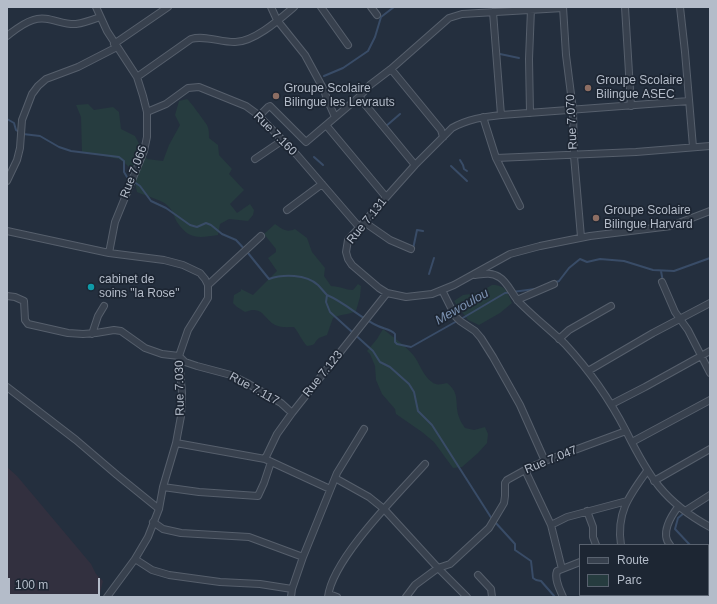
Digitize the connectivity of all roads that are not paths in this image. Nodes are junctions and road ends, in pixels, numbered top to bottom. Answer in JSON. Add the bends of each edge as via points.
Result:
{"nodes":[{"id":1,"x":96,"y":7,"type":"edge"},
{"id":2,"x":168,"y":7,"type":"edge"},
{"id":3,"x":271,"y":7,"type":"edge"},
{"id":4,"x":294,"y":7,"type":"edge"},
{"id":5,"x":321,"y":7,"type":"edge"},
{"id":6,"x":371,"y":7,"type":"edge"},
{"id":7,"x":625,"y":7,"type":"edge"},
{"id":8,"x":680,"y":7,"type":"edge"},
{"id":9,"x":563,"y":8,"type":"edge"},
{"id":10,"x":531,"y":9,"type":"junction"},
{"id":11,"x":493,"y":12,"type":"junction"},
{"id":12,"x":377,"y":16,"type":"dead end"},
{"id":13,"x":100,"y":17,"type":"junction"},
{"id":14,"x":278,"y":20,"type":"junction"},
{"id":15,"x":7,"y":36,"type":"edge"},
{"id":16,"x":116,"y":45,"type":"junction"},
{"id":17,"x":348,"y":45,"type":"dead end"},
{"id":18,"x":391,"y":69,"type":"junction"},
{"id":19,"x":137,"y":77,"type":"junction"},
{"id":20,"x":359,"y":97,"type":"junction"},
{"id":21,"x":689,"y":102,"type":"junction"},
{"id":22,"x":631,"y":106,"type":"junction"},
{"id":23,"x":573,"y":110,"type":"junction"},
{"id":24,"x":147,"y":112,"type":"junction"},
{"id":25,"x":530,"y":113,"type":"junction"},
{"id":26,"x":501,"y":115,"type":"junction"},
{"id":27,"x":259,"y":116,"type":"junction"},
{"id":28,"x":335,"y":117,"type":"junction"},
{"id":29,"x":483,"y":117,"type":"junction"},
{"id":30,"x":326,"y":125,"type":"junction"},
{"id":31,"x":443,"y":137,"type":"junction"},
{"id":32,"x":283,"y":140,"type":"junction"},
{"id":33,"x":710,"y":146,"type":"edge"},
{"id":34,"x":693,"y":147,"type":"junction"},
{"id":35,"x":574,"y":156,"type":"junction"},
{"id":36,"x":255,"y":158,"type":"dead end"},
{"id":37,"x":496,"y":158,"type":"junction"},
{"id":38,"x":415,"y":166,"type":"junction"},
{"id":39,"x":7,"y":181,"type":"edge"},
{"id":40,"x":322,"y":184,"type":"junction"},
{"id":41,"x":386,"y":197,"type":"junction"},
{"id":42,"x":520,"y":206,"type":"dead end"},
{"id":43,"x":287,"y":210,"type":"dead end"},
{"id":44,"x":710,"y":211,"type":"edge"},
{"id":45,"x":364,"y":222,"type":"junction"},
{"id":46,"x":360,"y":227,"type":"junction"},
{"id":47,"x":7,"y":231,"type":"edge"},
{"id":48,"x":261,"y":236,"type":"dead end"},
{"id":49,"x":581,"y":238,"type":"junction"},
{"id":50,"x":411,"y":249,"type":"dead end"},
{"id":51,"x":108,"y":253,"type":"junction"},
{"id":52,"x":472,"y":276,"type":"junction"},
{"id":53,"x":662,"y":282,"type":"dead end"},
{"id":54,"x":554,"y":284,"type":"dead end"},
{"id":55,"x":208,"y":285,"type":"junction"},
{"id":56,"x":442,"y":290,"type":"junction"},
{"id":57,"x":387,"y":293,"type":"junction"},
{"id":58,"x":7,"y":296,"type":"edge"},
{"id":59,"x":517,"y":300,"type":"junction"},
{"id":60,"x":710,"y":303,"type":"edge"},
{"id":61,"x":104,"y":306,"type":"dead end"},
{"id":62,"x":611,"y":306,"type":"dead end"},
{"id":63,"x":680,"y":319,"type":"junction"},
{"id":64,"x":92,"y":334,"type":"junction"},
{"id":65,"x":559,"y":339,"type":"junction"},
{"id":66,"x":710,"y":351,"type":"edge"},
{"id":67,"x":701,"y":355,"type":"junction"},
{"id":68,"x":179,"y":356,"type":"junction"},
{"id":69,"x":588,"y":371,"type":"junction"},
{"id":70,"x":710,"y":373,"type":"edge"},
{"id":71,"x":7,"y":387,"type":"edge"},
{"id":72,"x":710,"y":400,"type":"edge"},
{"id":73,"x":612,"y":404,"type":"junction"},
{"id":74,"x":292,"y":413,"type":"junction"},
{"id":75,"x":364,"y":429,"type":"dead end"},
{"id":76,"x":626,"y":431,"type":"junction"},
{"id":77,"x":632,"y":442,"type":"junction"},
{"id":78,"x":176,"y":443,"type":"junction"},
{"id":79,"x":710,"y":449,"type":"edge"},
{"id":80,"x":268,"y":460,"type":"junction"},
{"id":81,"x":545,"y":461,"type":"junction"},
{"id":82,"x":425,"y":464,"type":"dead end"},
{"id":83,"x":525,"y":470,"type":"junction"},
{"id":84,"x":647,"y":471,"type":"junction"},
{"id":85,"x":334,"y":478,"type":"junction"},
{"id":86,"x":654,"y":481,"type":"junction"},
{"id":87,"x":163,"y":487,"type":"junction"},
{"id":88,"x":330,"y":489,"type":"junction"},
{"id":89,"x":710,"y":495,"type":"edge"},
{"id":90,"x":628,"y":501,"type":"junction"},
{"id":91,"x":678,"y":507,"type":"junction"},
{"id":92,"x":159,"y":508,"type":"junction"},
{"id":93,"x":384,"y":509,"type":"junction"},
{"id":94,"x":587,"y":511,"type":"junction"},
{"id":95,"x":685,"y":511,"type":"junction"},
{"id":96,"x":153,"y":522,"type":"junction"},
{"id":97,"x":551,"y":525,"type":"junction"},
{"id":98,"x":709,"y":526,"type":"edge"},
{"id":99,"x":596,"y":544,"type":"edge"},
{"id":100,"x":621,"y":544,"type":"edge"},
{"id":101,"x":669,"y":544,"type":"edge"},
{"id":102,"x":303,"y":556,"type":"junction"},
{"id":103,"x":135,"y":560,"type":"junction"},
{"id":104,"x":579,"y":562,"type":"edge"},
{"id":105,"x":438,"y":568,"type":"junction"},
{"id":106,"x":562,"y":568,"type":"junction"},
{"id":107,"x":478,"y":575,"type":"dead end"},
{"id":108,"x":292,"y":589,"type":"junction"},
{"id":109,"x":109,"y":595,"type":"edge"},
{"id":110,"x":329,"y":595,"type":"edge"},
{"id":111,"x":116,"y":597,"type":"edge"},
{"id":112,"x":291,"y":597,"type":"edge"},
{"id":113,"x":337,"y":597,"type":"edge"},
{"id":114,"x":406,"y":597,"type":"edge"},
{"id":115,"x":467,"y":597,"type":"edge"},
{"id":116,"x":492,"y":597,"type":"edge"},
{"id":117,"x":563,"y":597,"type":"edge"}],
"edges":[{"from":1,"to":13,"type":"street","name":"Rue 7.066"},
{"from":2,"to":16,"type":"street"},
{"from":3,"to":14,"type":"street"},
{"from":4,"to":14,"type":"street"},
{"from":5,"to":17,"type":"street"},
{"from":6,"to":12,"type":"street"},
{"from":7,"to":22,"type":"street"},
{"from":8,"to":21,"type":"street"},
{"from":9,"to":10,"type":"street"},
{"from":9,"to":23,"type":"street","name":"Rue 7.070"},
{"from":10,"to":11,"type":"street"},
{"from":10,"to":25,"type":"street"},
{"from":11,"to":18,"type":"street","via":[[462,14],[449,18]]},
{"from":11,"to":26,"type":"street"},
{"from":13,"to":15,"type":"street","via":[[75,24],[45,18],[34,19]]},
{"from":13,"to":16,"type":"street","name":"Rue 7.066"},
{"from":14,"to":19,"type":"street","via":[[252,38],[239,42],[191,39]]},
{"from":14,"to":28,"type":"street","via":[[305,55]]},
{"from":16,"to":19,"type":"street","name":"Rue 7.066"},
{"from":16,"to":39,"type":"street","via":[[78,66],[46,79],[38,86],[32,94],[22,120],[20,148]]},
{"from":18,"to":20,"type":"street"},
{"from":18,"to":31,"type":"street","via":[[441,130]]},
{"from":19,"to":24,"type":"street","name":"Rue 7.066"},
{"from":20,"to":28,"type":"street"},
{"from":20,"to":38,"type":"street"},
{"from":21,"to":22,"type":"street","name":"Rue 7.131"},
{"from":21,"to":34,"type":"street"},
{"from":22,"to":23,"type":"street","name":"Rue 7.131"},
{"from":23,"to":25,"type":"street","name":"Rue 7.131"},
{"from":23,"to":35,"type":"street","name":"Rue 7.070"},
{"from":24,"to":27,"type":"street","name":"Rue 7.160","via":[[161,107],[188,88],[199,87],[246,106]]},
{"from":24,"to":51,"type":"street","name":"Rue 7.066","via":[[147,137],[142,156],[115,222]]},
{"from":25,"to":26,"type":"street","name":"Rue 7.131"},
{"from":26,"to":29,"type":"street","name":"Rue 7.131"},
{"from":27,"to":30,"type":"street","via":[[270,106],[307,142]]},
{"from":27,"to":32,"type":"street","name":"Rue 7.160"},
{"from":28,"to":30,"type":"street"},
{"from":29,"to":31,"type":"street","name":"Rue 7.131","via":[[463,122]]},
{"from":29,"to":37,"type":"street"},
{"from":30,"to":41,"type":"street"},
{"from":31,"to":38,"type":"street","name":"Rue 7.131"},
{"from":32,"to":36,"type":"street"},
{"from":32,"to":40,"type":"street","name":"Rue 7.160"},
{"from":33,"to":34,"type":"street"},
{"from":34,"to":35,"type":"street"},
{"from":35,"to":37,"type":"street"},
{"from":35,"to":49,"type":"street","name":"Rue 7.070"},
{"from":37,"to":42,"type":"street"},
{"from":38,"to":41,"type":"street","name":"Rue 7.131"},
{"from":40,"to":43,"type":"street"},
{"from":40,"to":46,"type":"street","name":"Rue 7.160"},
{"from":41,"to":45,"type":"street","name":"Rue 7.131"},
{"from":44,"to":49,"type":"street","name":"Rue 7.131","via":[[671,226]]},
{"from":45,"to":46,"type":"street","name":"Rue 7.131"},
{"from":45,"to":50,"type":"street","via":[[390,240]]},
{"from":46,"to":57,"type":"street","name":"Rue 7.131","via":[[348,240],[348,259]]},
{"from":47,"to":51,"type":"street"},
{"from":48,"to":55,"type":"street"},
{"from":49,"to":52,"type":"street","name":"Rue 7.131","via":[[510,254]]},
{"from":51,"to":55,"type":"street","via":[[183,264],[200,273]]},
{"from":52,"to":56,"type":"street","name":"Rue 7.131"},
{"from":52,"to":59,"type":"street","via":[[484,273],[500,277]]},
{"from":53,"to":63,"type":"street"},
{"from":54,"to":59,"type":"street"},
{"from":55,"to":68,"type":"street","name":"Rue 7.030","via":[[208,298],[188,330]]},
{"from":56,"to":57,"type":"street","name":"Rue 7.131","via":[[432,294],[406,297]]},
{"from":56,"to":81,"type":"street","via":[[456,316],[475,331],[489,351],[520,405]]},
{"from":57,"to":74,"type":"street","name":"Rue 7.123"},
{"from":58,"to":64,"type":"street","name":"Rue 7.117","via":[[24,301],[25,320],[28,324]]},
{"from":59,"to":65,"type":"street"},
{"from":60,"to":63,"type":"street"},
{"from":61,"to":64,"type":"street"},
{"from":62,"to":65,"type":"street","via":[[569,330]]},
{"from":63,"to":67,"type":"street"},
{"from":63,"to":69,"type":"street"},
{"from":64,"to":68,"type":"street","name":"Rue 7.117","via":[[121,331],[145,348]]},
{"from":65,"to":69,"type":"street"},
{"from":66,"to":67,"type":"street"},
{"from":67,"to":70,"type":"street"},
{"from":67,"to":73,"type":"street"},
{"from":68,"to":74,"type":"street","name":"Rue 7.117","via":[[185,362],[231,375],[247,383],[281,403]]},
{"from":68,"to":78,"type":"street","name":"Rue 7.030","via":[[182,416]]},
{"from":69,"to":73,"type":"street"},
{"from":71,"to":92,"type":"street"},
{"from":72,"to":77,"type":"street"},
{"from":73,"to":76,"type":"street"},
{"from":74,"to":80,"type":"street","name":"Rue 7.123","via":[[277,434]]},
{"from":75,"to":85,"type":"street"},
{"from":76,"to":77,"type":"street"},
{"from":76,"to":81,"type":"street","name":"Rue 7.047"},
{"from":77,"to":84,"type":"street"},
{"from":78,"to":80,"type":"street"},
{"from":78,"to":87,"type":"street","name":"Rue 7.030"},
{"from":79,"to":86,"type":"street"},
{"from":80,"to":87,"type":"street","name":"Rue 7.123","via":[[264,483],[258,496]]},
{"from":80,"to":88,"type":"street"},
{"from":81,"to":83,"type":"street","name":"Rue 7.047"},
{"from":82,"to":93,"type":"street"},
{"from":83,"to":97,"type":"street"},
{"from":83,"to":105,"type":"street","name":"Rue 7.047","via":[[505,483],[504,503],[489,528],[450,564]]},
{"from":84,"to":86,"type":"street"},
{"from":84,"to":90,"type":"street"},
{"from":85,"to":88,"type":"street"},
{"from":85,"to":93,"type":"street","via":[[369,497]]},
{"from":86,"to":91,"type":"street"},
{"from":87,"to":92,"type":"street","name":"Rue 7.030"},
{"from":88,"to":102,"type":"street"},
{"from":89,"to":95,"type":"street"},
{"from":90,"to":94,"type":"street"},
{"from":90,"to":100,"type":"street","via":[[619,525]]},
{"from":91,"to":95,"type":"street"},
{"from":91,"to":101,"type":"street","via":[[667,528]]},
{"from":92,"to":96,"type":"street","name":"Rue 7.030"},
{"from":93,"to":105,"type":"street"},
{"from":93,"to":110,"type":"street","via":[[335,574]]},
{"from":94,"to":97,"type":"street"},
{"from":94,"to":99,"type":"street"},
{"from":95,"to":98,"type":"street"},
{"from":96,"to":102,"type":"street","via":[[163,529],[181,533],[249,537]]},
{"from":96,"to":103,"type":"street","name":"Rue 7.030"},
{"from":97,"to":106,"type":"street"},
{"from":102,"to":108,"type":"street"},
{"from":103,"to":108,"type":"street","via":[[152,570],[169,575]]},
{"from":103,"to":109,"type":"street","name":"Rue 7.030"},
{"from":104,"to":106,"type":"street"},
{"from":105,"to":114,"type":"street","name":"Rue 7.047","via":[[415,585]]},
{"from":105,"to":115,"type":"street"},
{"from":106,"to":117,"type":"street","via":[[556,574]]},
{"from":107,"to":116,"type":"street","via":[[491,589]]},
{"from":108,"to":112,"type":"street"},
{"from":109,"to":111,"type":"street"},
{"from":110,"to":113,"type":"street"}]}
